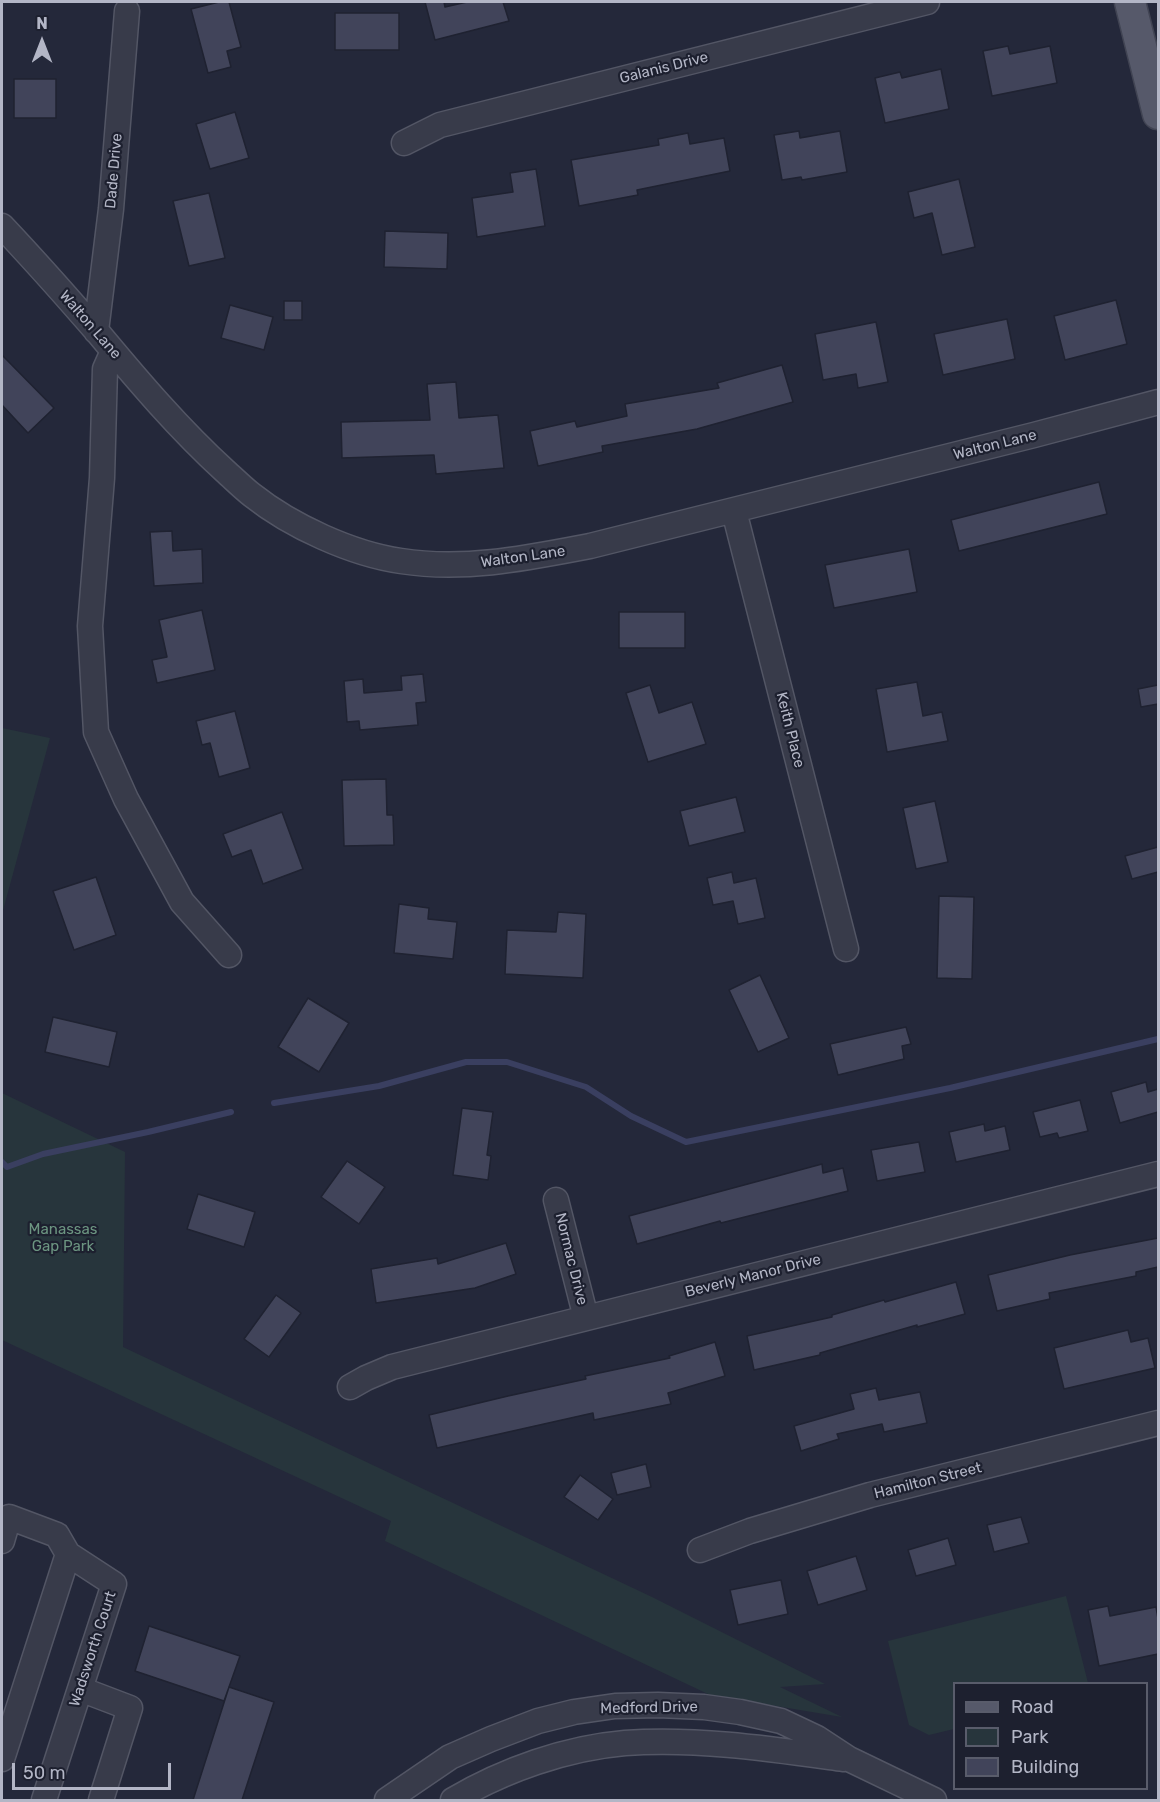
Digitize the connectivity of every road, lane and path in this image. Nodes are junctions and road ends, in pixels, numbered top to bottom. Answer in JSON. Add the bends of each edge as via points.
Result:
{"nodes":[{"id":1,"x":927,"y":2,"type":"edge"},
{"id":2,"x":1130,"y":2,"type":"edge"},
{"id":3,"x":127,"y":11,"type":"dead end"},
{"id":4,"x":1158,"y":114,"type":"edge"},
{"id":5,"x":404,"y":143,"type":"dead end"},
{"id":6,"x":2,"y":226,"type":"edge"},
{"id":7,"x":96,"y":331,"type":"junction"},
{"id":8,"x":113,"y":351,"type":"junction"},
{"id":9,"x":1158,"y":402,"type":"edge"},
{"id":10,"x":734,"y":511,"type":"junction"},
{"id":11,"x":846,"y":949,"type":"dead end"},
{"id":12,"x":229,"y":955,"type":"dead end"},
{"id":13,"x":1158,"y":1174,"type":"edge"},
{"id":14,"x":556,"y":1200,"type":"dead end"},
{"id":15,"x":586,"y":1318,"type":"junction"},
{"id":16,"x":350,"y":1387,"type":"dead end"},
{"id":17,"x":1158,"y":1423,"type":"edge"},
{"id":18,"x":2,"y":1541,"type":"edge"},
{"id":19,"x":700,"y":1550,"type":"dead end"},
{"id":20,"x":68,"y":1554,"type":"junction"},
{"id":21,"x":80,"y":1689,"type":"junction"},
{"id":22,"x":494,"y":1738,"type":"junction"},
{"id":23,"x":2,"y":1759,"type":"edge"},
{"id":24,"x":849,"y":1759,"type":"junction"},
{"id":25,"x":510,"y":1773,"type":"junction"},
{"id":26,"x":44,"y":1800,"type":"edge"},
{"id":27,"x":101,"y":1800,"type":"edge"},
{"id":28,"x":387,"y":1800,"type":"edge"},
{"id":29,"x":453,"y":1800,"type":"edge"},
{"id":30,"x":934,"y":1800,"type":"edge"}],
"edges":[{"from":1,"to":5,"type":"street","name":"Galanis Drive","via":[[440,125]]},
{"from":2,"to":4,"type":"main road"},
{"from":3,"to":7,"type":"street","name":"Dade Drive","via":[[111,209]]},
{"from":6,"to":7,"type":"street","name":"Walton Lane"},
{"from":7,"to":8,"type":"street","name":"Walton Lane"},
{"from":8,"to":10,"type":"street","name":"Walton Lane","via":[[165,411],[251,495],[321,536],[399,561],[484,564],[524,559]]},
{"from":8,"to":12,"type":"street","via":[[105,369],[102,478],[90,626],[96,732],[126,799],[182,902]]},
{"from":9,"to":10,"type":"street","name":"Walton Lane"},
{"from":10,"to":11,"type":"street","name":"Keith Place"},
{"from":13,"to":15,"type":"street","name":"Beverly Manor Drive"},
{"from":14,"to":15,"type":"street","name":"Normac Drive"},
{"from":15,"to":16,"type":"street","name":"Beverly Manor Drive","via":[[392,1367]]},
{"from":17,"to":19,"type":"street","name":"Hamilton Street","via":[[870,1495]]},
{"from":18,"to":20,"type":"street","via":[[9,1517],[57,1535]]},
{"from":20,"to":21,"type":"street","name":"Wadsworth Court","via":[[114,1584]]},
{"from":20,"to":23,"type":"street"},
{"from":21,"to":26,"type":"street","name":"Wadsworth Court"},
{"from":21,"to":27,"type":"street","via":[[130,1708]]},
{"from":22,"to":24,"type":"street","name":"Medford Drive","via":[[574,1712],[615,1706],[704,1707],[781,1721]]},
{"from":22,"to":25,"type":"street"},
{"from":22,"to":28,"type":"street","name":"Medford Drive","via":[[450,1757]]},
{"from":24,"to":25,"type":"street","name":"Medford Drive","via":[[721,1744],[658,1742],[585,1750]]},
{"from":24,"to":30,"type":"street","name":"Medford Drive"},
{"from":25,"to":29,"type":"street","name":"Medford Drive"}]}
